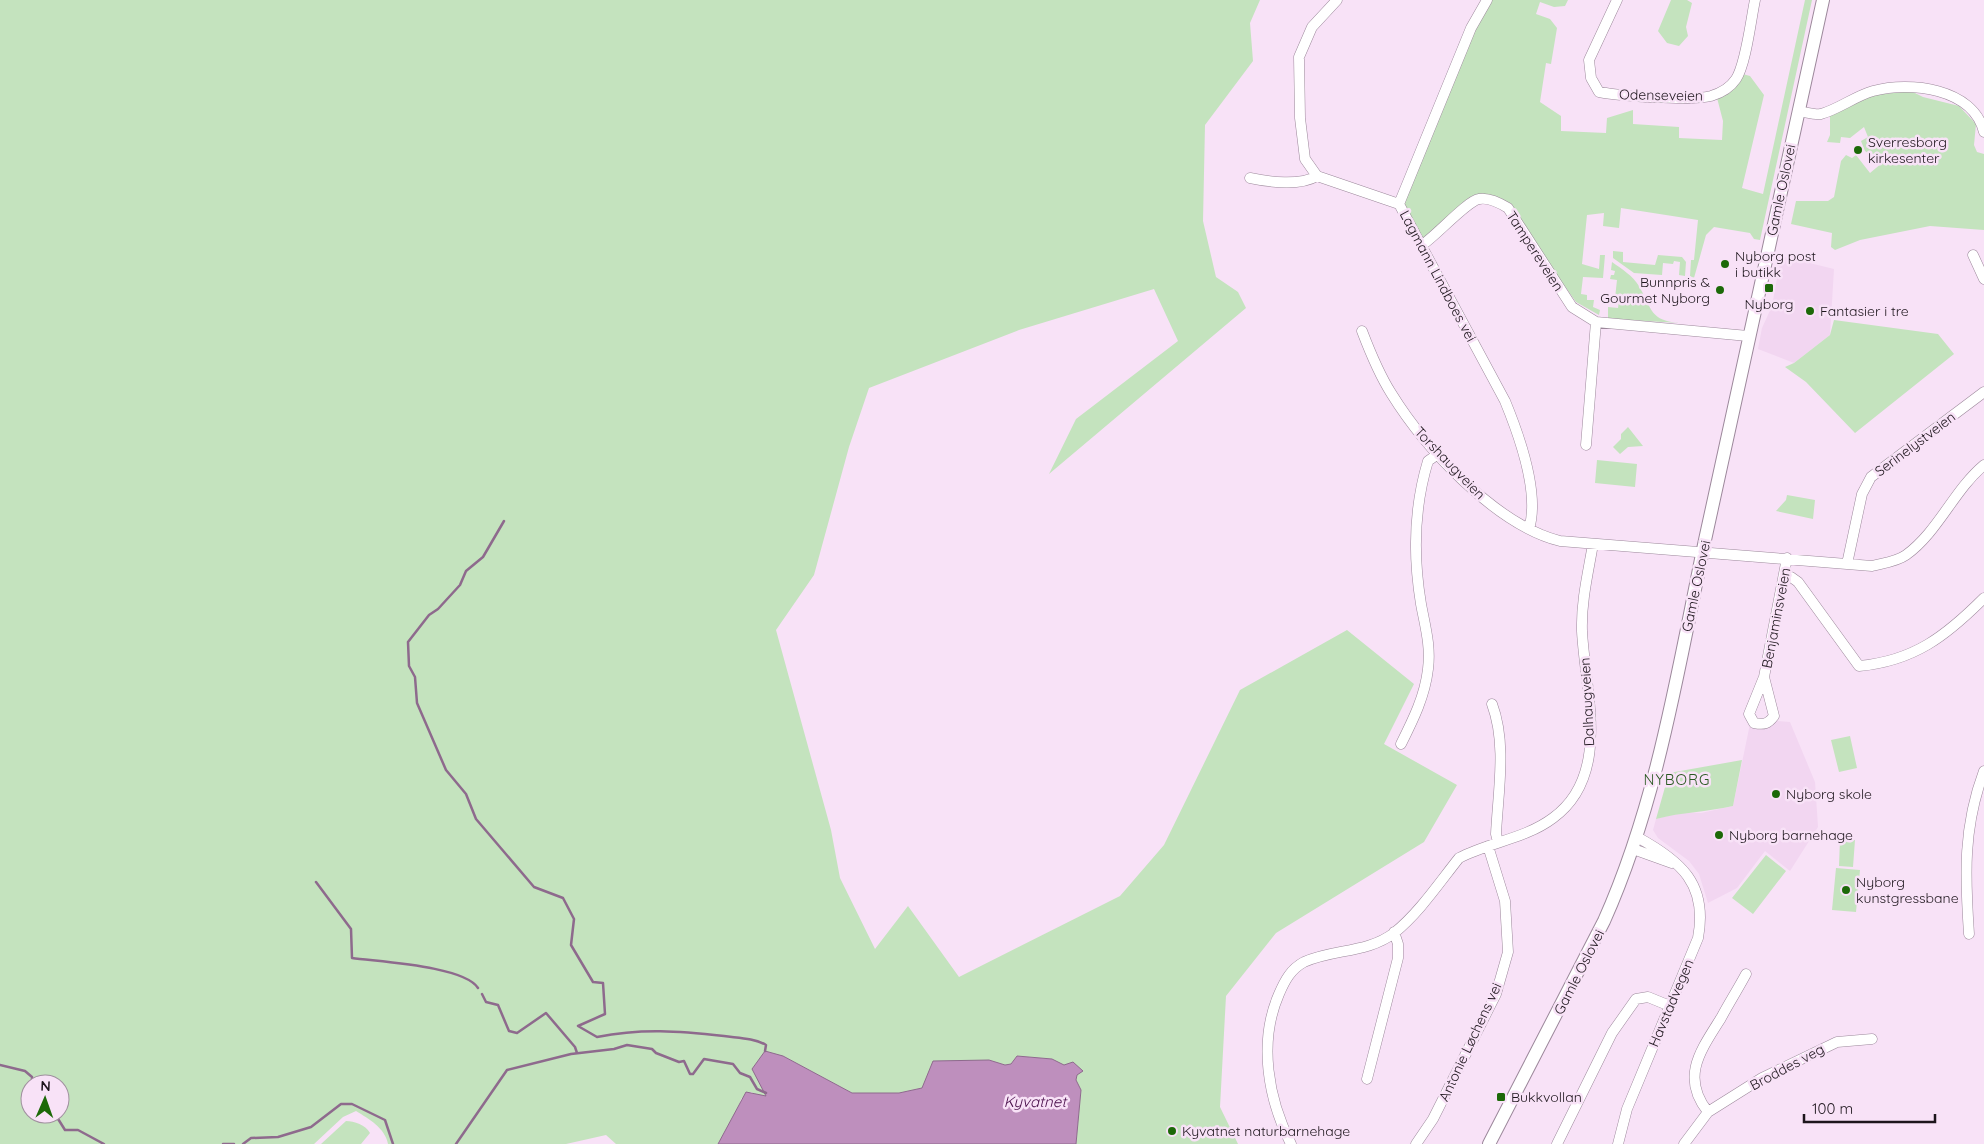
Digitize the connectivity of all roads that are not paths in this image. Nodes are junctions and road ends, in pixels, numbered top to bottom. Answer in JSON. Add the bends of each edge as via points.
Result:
{"nodes":[{"id":1,"x":1337,"y":0,"type":"edge"},
{"id":2,"x":1488,"y":0,"type":"edge"},
{"id":3,"x":1616,"y":0,"type":"edge"},
{"id":4,"x":1755,"y":0,"type":"edge"},
{"id":5,"x":1823,"y":0,"type":"edge"},
{"id":6,"x":1798,"y":111,"type":"junction"},
{"id":7,"x":1984,"y":132,"type":"edge"},
{"id":8,"x":1317,"y":176,"type":"junction"},
{"id":9,"x":1250,"y":178,"type":"dead end"},
{"id":10,"x":1399,"y":204,"type":"junction"},
{"id":11,"x":1422,"y":246,"type":"junction"},
{"id":12,"x":1973,"y":255,"type":"dead end"},
{"id":13,"x":1984,"y":279,"type":"edge"},
{"id":14,"x":1596,"y":322,"type":"junction"},
{"id":15,"x":1362,"y":331,"type":"dead end"},
{"id":16,"x":1748,"y":336,"type":"junction"},
{"id":17,"x":1984,"y":392,"type":"edge"},
{"id":18,"x":1586,"y":444,"type":"dead end"},
{"id":19,"x":1438,"y":454,"type":"junction"},
{"id":20,"x":1984,"y":465,"type":"edge"},
{"id":21,"x":1529,"y":530,"type":"junction"},
{"id":22,"x":1593,"y":544,"type":"junction"},
{"id":23,"x":1703,"y":552,"type":"junction"},
{"id":24,"x":1787,"y":558,"type":"junction"},
{"id":25,"x":1847,"y":564,"type":"junction"},
{"id":26,"x":1785,"y":577,"type":"junction"},
{"id":27,"x":1984,"y":598,"type":"edge"},
{"id":28,"x":1764,"y":677,"type":"dead end"},
{"id":29,"x":1492,"y":704,"type":"dead end"},
{"id":30,"x":1401,"y":744,"type":"dead end"},
{"id":31,"x":1984,"y":771,"type":"edge"},
{"id":32,"x":1498,"y":842,"type":"junction"},
{"id":33,"x":1635,"y":843,"type":"junction"},
{"id":34,"x":1488,"y":846,"type":"junction"},
{"id":35,"x":1394,"y":932,"type":"junction"},
{"id":36,"x":1969,"y":934,"type":"dead end"},
{"id":37,"x":1746,"y":974,"type":"dead end"},
{"id":38,"x":1670,"y":1006,"type":"junction"},
{"id":39,"x":1872,"y":1040,"type":"dead end"},
{"id":40,"x":1367,"y":1079,"type":"dead end"},
{"id":41,"x":1708,"y":1112,"type":"junction"},
{"id":42,"x":1291,"y":1144,"type":"edge"},
{"id":43,"x":1416,"y":1144,"type":"edge"},
{"id":44,"x":1489,"y":1144,"type":"edge"},
{"id":45,"x":1557,"y":1144,"type":"edge"},
{"id":46,"x":1618,"y":1144,"type":"edge"},
{"id":47,"x":1684,"y":1144,"type":"edge"}],
"edges":[{"from":1,"to":8,"type":"street","via":[[1312,27],[1299,57],[1300,118],[1305,159]]},
{"from":2,"to":10,"type":"street","name":"Lagmann Lindboes vei","via":[[1471,28]]},
{"from":3,"to":4,"type":"street","name":"Odenseveien","via":[[1589,60],[1591,78],[1599,92],[1704,97],[1722,92],[1736,79]]},
{"from":5,"to":6,"type":"street","name":"Gamle Oslovei"},
{"from":6,"to":7,"type":"street","via":[[1819,114],[1872,91],[1910,86],[1958,98],[1976,113]]},
{"from":6,"to":16,"type":"street","name":"Gamle Oslovei"},
{"from":8,"to":9,"type":"street","via":[[1293,181]]},
{"from":8,"to":10,"type":"street"},
{"from":10,"to":11,"type":"street","name":"Lagmann Lindboes vei"},
{"from":11,"to":14,"type":"street","name":"Tampereveien","via":[[1479,198],[1495,201],[1508,208],[1572,307]]},
{"from":11,"to":21,"type":"street","name":"Lagmann Lindboes vei","via":[[1505,401],[1518,432],[1527,467],[1532,517]]},
{"from":12,"to":13,"type":"street"},
{"from":14,"to":16,"type":"street","name":"Tampereveien"},
{"from":14,"to":18,"type":"street"},
{"from":15,"to":19,"type":"street","name":"Torshaugveien","via":[[1390,392]]},
{"from":16,"to":23,"type":"street","name":"Gamle Oslovei"},
{"from":17,"to":25,"type":"street","name":"Serinelystveien","via":[[1871,477],[1862,494]]},
{"from":19,"to":21,"type":"street","name":"Torshaugveien","via":[[1476,494]]},
{"from":19,"to":30,"type":"street","via":[[1428,460],[1420,489],[1415,539],[1421,604],[1428,633],[1428,668],[1416,714]]},
{"from":20,"to":25,"type":"street","name":"Torshaugveien","via":[[1972,475],[1919,544],[1904,556],[1872,566]]},
{"from":21,"to":22,"type":"street","name":"Torshaugveien","via":[[1560,541]]},
{"from":22,"to":23,"type":"street","name":"Torshaugveien"},
{"from":22,"to":32,"type":"street","name":"Dalhaugveien","via":[[1582,613],[1591,743],[1583,780],[1569,804],[1555,817],[1521,835]]},
{"from":23,"to":24,"type":"street","name":"Torshaugveien"},
{"from":23,"to":33,"type":"street","name":"Gamle Oslovei","via":[[1654,783]]},
{"from":24,"to":25,"type":"street","name":"Torshaugveien"},
{"from":24,"to":26,"type":"street","name":"Benjaminsveien"},
{"from":26,"to":27,"type":"street","via":[[1798,582],[1858,666],[1899,659],[1924,648],[1958,624]]},
{"from":26,"to":28,"type":"street","name":"Benjaminsveien"},
{"from":29,"to":32,"type":"street","via":[[1498,718],[1500,738]]},
{"from":31,"to":36,"type":"street","via":[[1968,829]]},
{"from":32,"to":34,"type":"street","name":"Dalhaugveien"},
{"from":33,"to":38,"type":"street","name":"Havstadvegen","via":[[1678,866],[1693,883],[1701,906],[1698,938]]},
{"from":33,"to":44,"type":"street","name":"Gamle Oslovei","via":[[1604,921]]},
{"from":34,"to":35,"type":"street","name":"Dalhaugveien","via":[[1459,858]]},
{"from":34,"to":43,"type":"street","name":"Antonie Løchens vei","via":[[1505,901],[1508,952],[1496,994],[1433,1119]]},
{"from":35,"to":40,"type":"street","via":[[1398,958]]},
{"from":35,"to":42,"type":"street","name":"Dalhaugveien","via":[[1367,946],[1306,962],[1289,974],[1283,985],[1270,1022],[1268,1058],[1275,1107]]},
{"from":37,"to":41,"type":"street","via":[[1696,1059],[1696,1090]]},
{"from":38,"to":45,"type":"street","via":[[1648,997],[1636,1000],[1612,1034]]},
{"from":38,"to":46,"type":"street","name":"Havstadvegen","via":[[1627,1109]]},
{"from":39,"to":41,"type":"street","name":"Broddes veg","via":[[1845,1040],[1823,1047],[1762,1078]]},
{"from":41,"to":47,"type":"street","name":"Broddes veg"}]}
